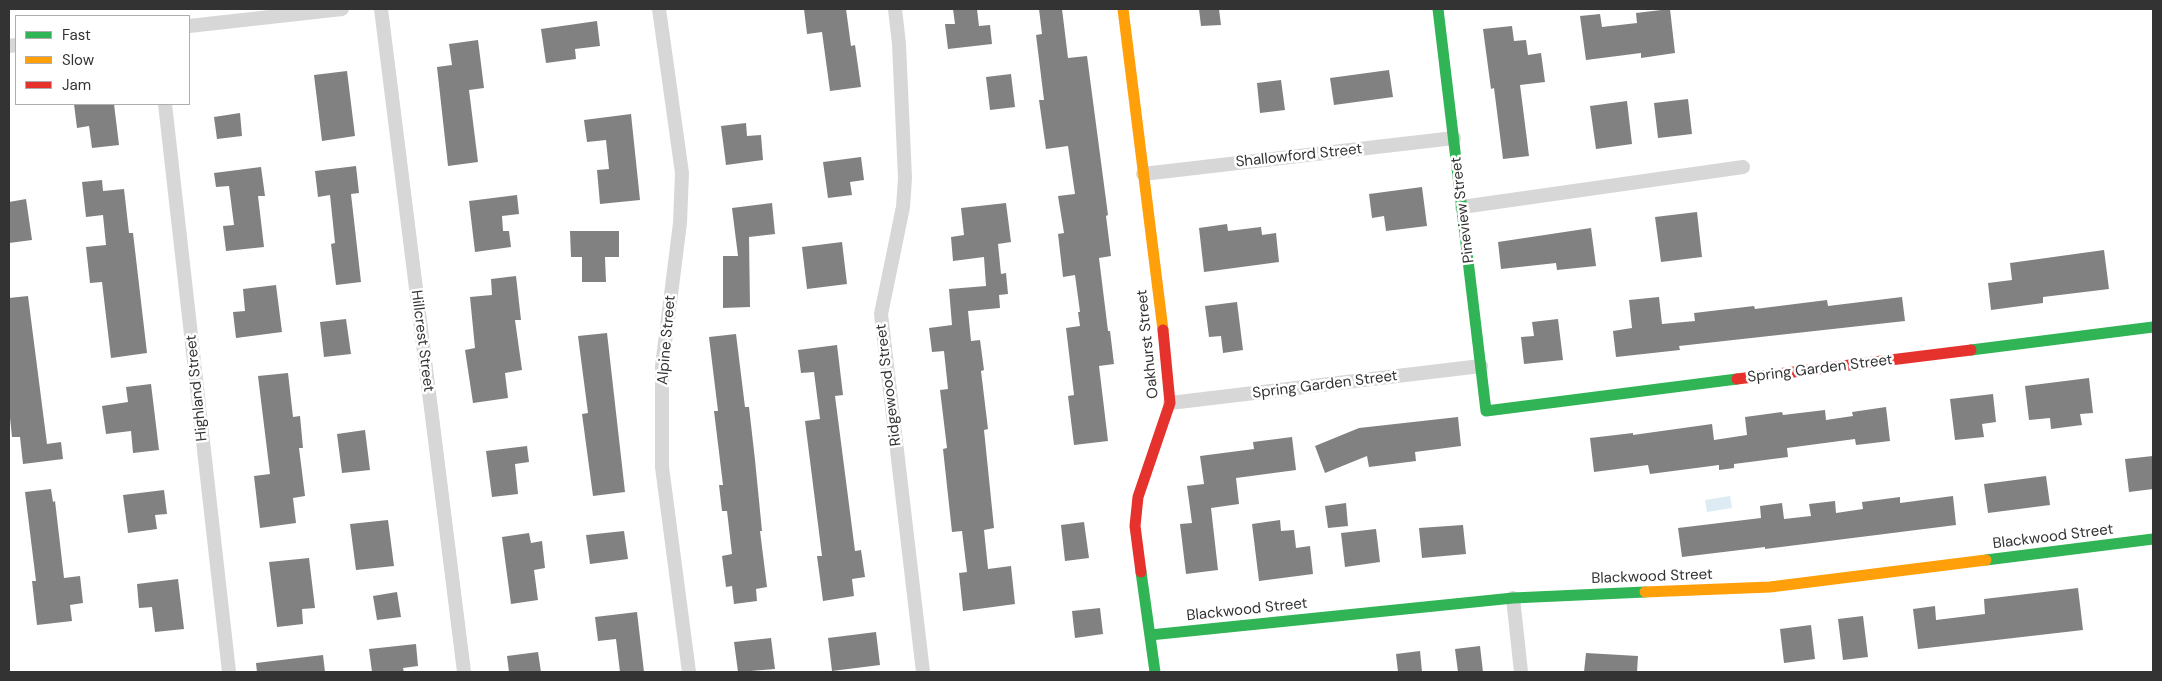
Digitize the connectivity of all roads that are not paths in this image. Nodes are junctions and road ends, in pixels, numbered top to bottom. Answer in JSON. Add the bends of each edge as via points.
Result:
{"nodes":[{"id":1,"x":342,"y":9,"type":"edge"},
{"id":2,"x":381,"y":9,"type":"edge"},
{"id":3,"x":659,"y":9,"type":"edge"},
{"id":4,"x":895,"y":9,"type":"edge"},
{"id":5,"x":1124,"y":9,"type":"edge"},
{"id":6,"x":1438,"y":9,"type":"edge"},
{"id":7,"x":190,"y":26,"type":"edge"},
{"id":8,"x":165,"y":105,"type":"edge"},
{"id":9,"x":1454,"y":138,"type":"junction"},
{"id":10,"x":1743,"y":167,"type":"dead end"},
{"id":11,"x":1144,"y":174,"type":"junction"},
{"id":12,"x":1462,"y":207,"type":"junction"},
{"id":13,"x":2153,"y":327,"type":"edge"},
{"id":14,"x":1481,"y":366,"type":"junction"},
{"id":15,"x":1170,"y":403,"type":"junction"},
{"id":16,"x":1486,"y":411,"type":"joint"},
{"id":17,"x":2153,"y":539,"type":"edge"},
{"id":18,"x":1513,"y":598,"type":"junction"},
{"id":19,"x":1150,"y":635,"type":"junction"},
{"id":20,"x":229,"y":672,"type":"edge"},
{"id":21,"x":464,"y":672,"type":"edge"},
{"id":22,"x":689,"y":672,"type":"edge"},
{"id":23,"x":923,"y":672,"type":"edge"},
{"id":24,"x":1155,"y":672,"type":"edge"},
{"id":25,"x":1521,"y":672,"type":"edge"}],
"edges":[{"from":1,"to":7,"type":"street"},
{"from":2,"to":21,"type":"street","name":"Hillcrest Street"},
{"from":3,"to":22,"type":"street","name":"Alpine Street","via":[[682,173],[680,223],[662,366],[662,467]]},
{"from":4,"to":23,"type":"street","name":"Ridgewood Street","via":[[906,178],[881,314]]},
{"from":5,"to":11,"type":"street","name":"Oakhurst Street"},
{"from":6,"to":9,"type":"street","name":"Pineview Street"},
{"from":8,"to":20,"type":"street","name":"Highland Street"},
{"from":9,"to":11,"type":"street","name":"Shallowford Street"},
{"from":9,"to":12,"type":"street","name":"Pineview Street"},
{"from":10,"to":12,"type":"street"},
{"from":11,"to":15,"type":"street","name":"Oakhurst Street"},
{"from":12,"to":14,"type":"street","name":"Pineview Street"},
{"from":13,"to":16,"type":"street","name":"Spring Garden Street"},
{"from":14,"to":15,"type":"street","name":"Spring Garden Street"},
{"from":14,"to":16,"type":"street","name":"Pineview Street"},
{"from":15,"to":19,"type":"street","name":"Oakhurst Street","via":[[1138,497],[1135,526]]},
{"from":17,"to":18,"type":"street","name":"Blackwood Street","via":[[1770,587]]},
{"from":18,"to":19,"type":"street","name":"Blackwood Street"},
{"from":18,"to":25,"type":"street"},
{"from":19,"to":24,"type":"street","name":"Oakhurst Street"}]}
